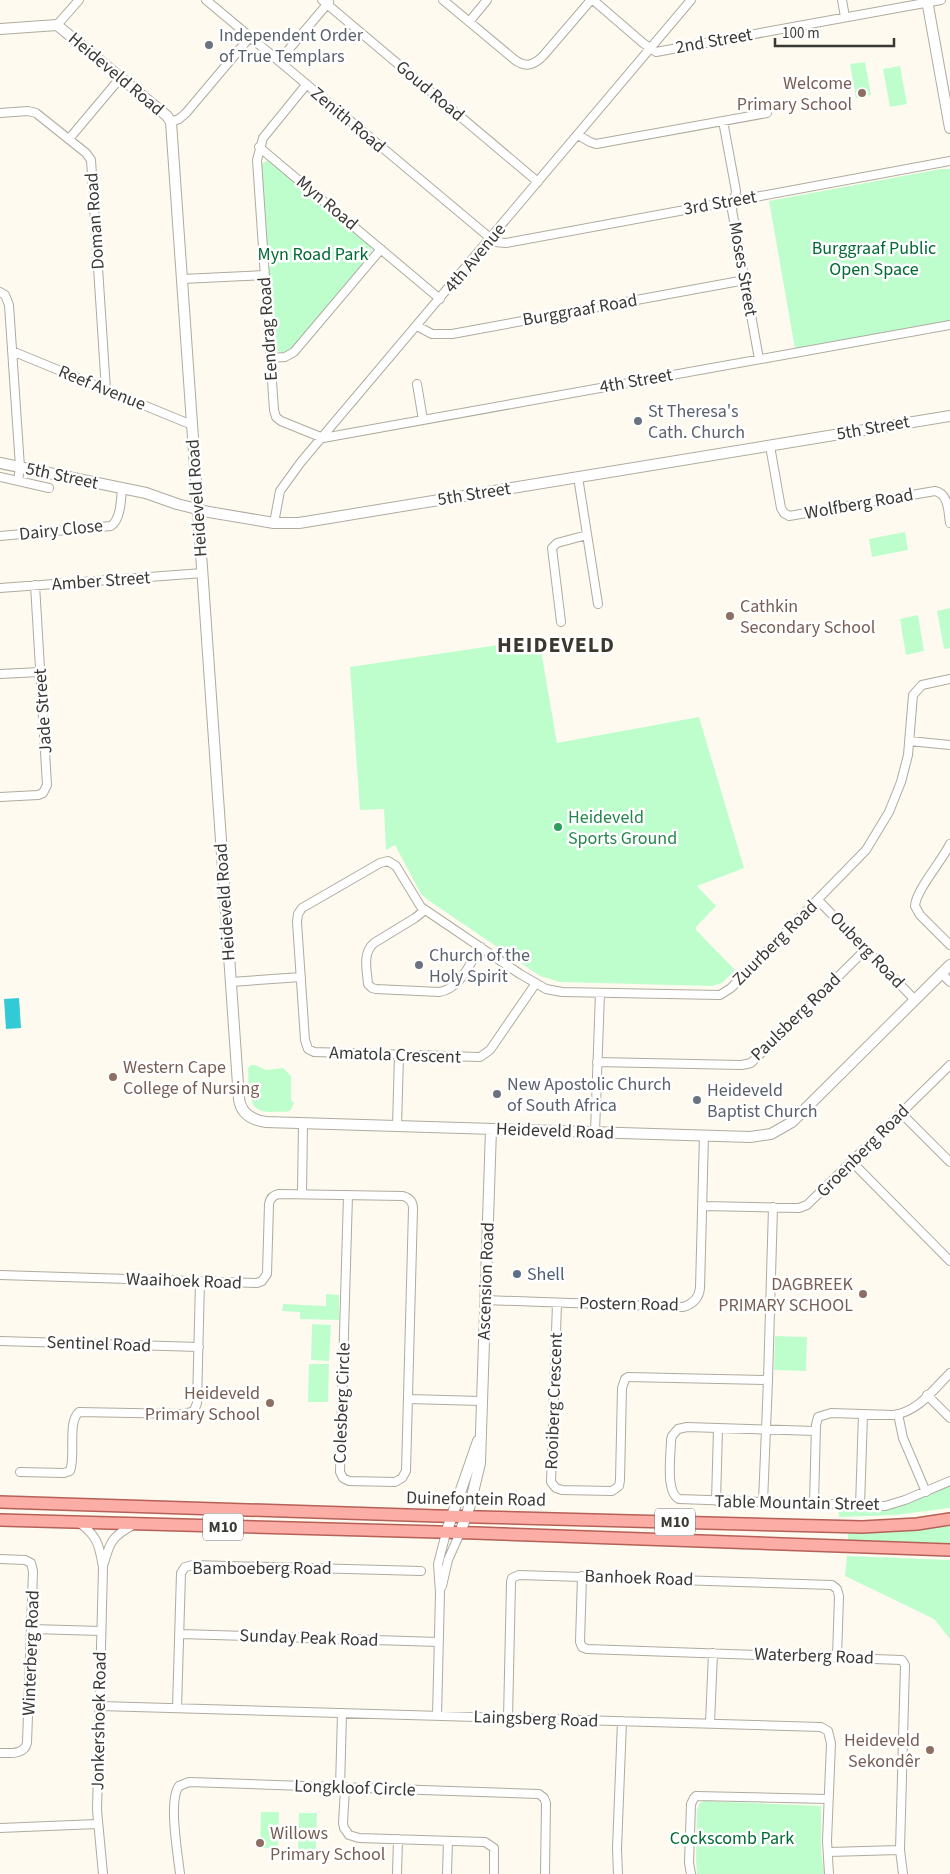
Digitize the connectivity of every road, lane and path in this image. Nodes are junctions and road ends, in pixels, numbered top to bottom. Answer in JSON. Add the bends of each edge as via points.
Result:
{"nodes":[{"id":1,"x":79,"y":0,"type":"edge"},
{"id":2,"x":206,"y":0,"type":"edge"},
{"id":3,"x":443,"y":0,"type":"edge"},
{"id":4,"x":488,"y":0,"type":"edge"},
{"id":5,"x":592,"y":0,"type":"edge"},
{"id":6,"x":691,"y":0,"type":"edge"},
{"id":7,"x":842,"y":0,"type":"edge"},
{"id":8,"x":941,"y":0,"type":"edge"},
{"id":9,"x":326,"y":1,"type":"edge"},
{"id":10,"x":927,"y":1,"type":"edge"},
{"id":11,"x":845,"y":17,"type":"junction"},
{"id":12,"x":470,"y":22,"type":"junction"},
{"id":13,"x":58,"y":25,"type":"junction"},
{"id":14,"x":0,"y":29,"type":"edge"},
{"id":15,"x":250,"y":38,"type":"junction"},
{"id":16,"x":651,"y":48,"type":"junction"},
{"id":17,"x":279,"y":61,"type":"junction"},
{"id":18,"x":121,"y":77,"type":"junction"},
{"id":19,"x":946,"y":82,"type":"edge"},
{"id":20,"x":306,"y":85,"type":"junction"},
{"id":21,"x":0,"y":113,"type":"edge"},
{"id":22,"x":767,"y":113,"type":"dead end"},
{"id":23,"x":723,"y":121,"type":"junction"},
{"id":24,"x":172,"y":122,"type":"junction"},
{"id":25,"x":950,"y":128,"type":"edge"},
{"id":26,"x":578,"y":135,"type":"junction"},
{"id":27,"x":69,"y":139,"type":"junction"},
{"id":28,"x":259,"y":147,"type":"junction"},
{"id":29,"x":950,"y":161,"type":"edge"},
{"id":30,"x":538,"y":182,"type":"junction"},
{"id":31,"x":734,"y":201,"type":"junction"},
{"id":32,"x":490,"y":239,"type":"junction"},
{"id":33,"x":381,"y":249,"type":"junction"},
{"id":34,"x":264,"y":275,"type":"junction"},
{"id":35,"x":182,"y":279,"type":"junction"},
{"id":36,"x":745,"y":280,"type":"junction"},
{"id":37,"x":0,"y":292,"type":"edge"},
{"id":38,"x":440,"y":299,"type":"junction"},
{"id":39,"x":950,"y":325,"type":"edge"},
{"id":40,"x":417,"y":326,"type":"junction"},
{"id":41,"x":12,"y":351,"type":"junction"},
{"id":42,"x":270,"y":358,"type":"junction"},
{"id":43,"x":759,"y":359,"type":"junction"},
{"id":44,"x":417,"y":384,"type":"dead end"},
{"id":45,"x":106,"y":390,"type":"junction"},
{"id":46,"x":950,"y":416,"type":"edge"},
{"id":47,"x":423,"y":420,"type":"junction"},
{"id":48,"x":192,"y":425,"type":"junction"},
{"id":49,"x":323,"y":438,"type":"junction"},
{"id":50,"x":770,"y":446,"type":"junction"},
{"id":51,"x":0,"y":463,"type":"edge"},
{"id":52,"x":20,"y":467,"type":"junction"},
{"id":53,"x":0,"y":477,"type":"edge"},
{"id":54,"x":578,"y":477,"type":"junction"},
{"id":55,"x":18,"y":481,"type":"junction"},
{"id":56,"x":49,"y":488,"type":"dead end"},
{"id":57,"x":122,"y":488,"type":"junction"},
{"id":58,"x":198,"y":509,"type":"junction"},
{"id":59,"x":274,"y":523,"type":"junction"},
{"id":60,"x":950,"y":523,"type":"edge"},
{"id":61,"x":587,"y":535,"type":"junction"},
{"id":62,"x":0,"y":536,"type":"edge"},
{"id":63,"x":203,"y":573,"type":"junction"},
{"id":64,"x":35,"y":585,"type":"junction"},
{"id":65,"x":0,"y":588,"type":"edge"},
{"id":66,"x":598,"y":604,"type":"dead end"},
{"id":67,"x":561,"y":622,"type":"dead end"},
{"id":68,"x":40,"y":672,"type":"junction"},
{"id":69,"x":0,"y":674,"type":"edge"},
{"id":70,"x":950,"y":679,"type":"edge"},
{"id":71,"x":909,"y":741,"type":"junction"},
{"id":72,"x":950,"y":745,"type":"edge"},
{"id":73,"x":0,"y":797,"type":"edge"},
{"id":74,"x":950,"y":844,"type":"edge"},
{"id":75,"x":388,"y":861,"type":"joint"},
{"id":76,"x":818,"y":900,"type":"junction"},
{"id":77,"x":424,"y":910,"type":"junction"},
{"id":78,"x":950,"y":944,"type":"edge"},
{"id":79,"x":481,"y":948,"type":"junction"},
{"id":80,"x":866,"y":949,"type":"junction"},
{"id":81,"x":950,"y":965,"type":"edge"},
{"id":82,"x":942,"y":974,"type":"junction"},
{"id":83,"x":301,"y":977,"type":"junction"},
{"id":84,"x":231,"y":982,"type":"junction"},
{"id":85,"x":950,"y":982,"type":"edge"},
{"id":86,"x":536,"y":983,"type":"junction"},
{"id":87,"x":600,"y":993,"type":"junction"},
{"id":88,"x":915,"y":1000,"type":"junction"},
{"id":89,"x":399,"y":1055,"type":"junction"},
{"id":90,"x":597,"y":1062,"type":"junction"},
{"id":91,"x":950,"y":1065,"type":"edge"},
{"id":92,"x":901,"y":1113,"type":"junction"},
{"id":93,"x":303,"y":1123,"type":"junction"},
{"id":94,"x":397,"y":1126,"type":"junction"},
{"id":95,"x":491,"y":1129,"type":"junction"},
{"id":96,"x":595,"y":1132,"type":"junction"},
{"id":97,"x":704,"y":1135,"type":"junction"},
{"id":98,"x":852,"y":1162,"type":"junction"},
{"id":99,"x":950,"y":1162,"type":"edge"},
{"id":100,"x":302,"y":1194,"type":"junction"},
{"id":101,"x":348,"y":1195,"type":"junction"},
{"id":102,"x":410,"y":1200,"type":"joint"},
{"id":103,"x":702,"y":1206,"type":"junction"},
{"id":104,"x":773,"y":1207,"type":"junction"},
{"id":105,"x":950,"y":1261,"type":"edge"},
{"id":106,"x":0,"y":1275,"type":"edge"},
{"id":107,"x":200,"y":1281,"type":"junction"},
{"id":108,"x":485,"y":1300,"type":"junction"},
{"id":109,"x":557,"y":1303,"type":"junction"},
{"id":110,"x":0,"y":1341,"type":"edge"},
{"id":111,"x":198,"y":1347,"type":"junction"},
{"id":112,"x":950,"y":1373,"type":"edge"},
{"id":113,"x":768,"y":1380,"type":"junction"},
{"id":114,"x":928,"y":1395,"type":"junction"},
{"id":115,"x":408,"y":1398,"type":"junction"},
{"id":116,"x":482,"y":1401,"type":"junction"},
{"id":117,"x":863,"y":1414,"type":"junction"},
{"id":118,"x":898,"y":1414,"type":"junction"},
{"id":119,"x":950,"y":1418,"type":"edge"},
{"id":120,"x":718,"y":1429,"type":"junction"},
{"id":121,"x":765,"y":1430,"type":"junction"},
{"id":122,"x":815,"y":1431,"type":"junction"},
{"id":123,"x":481,"y":1433,"type":"junction"},
{"id":124,"x":20,"y":1472,"type":"dead end"},
{"id":125,"x":950,"y":1481,"type":"edge"},
{"id":126,"x":926,"y":1492,"type":"junction"},
{"id":127,"x":716,"y":1501,"type":"junction"},
{"id":128,"x":0,"y":1502,"type":"edge"},
{"id":129,"x":763,"y":1502,"type":"junction"},
{"id":130,"x":814,"y":1504,"type":"junction"},
{"id":131,"x":860,"y":1506,"type":"junction"},
{"id":132,"x":451,"y":1517,"type":"junction"},
{"id":133,"x":466,"y":1517,"type":"junction"},
{"id":134,"x":950,"y":1519,"type":"edge"},
{"id":135,"x":0,"y":1520,"type":"edge"},
{"id":136,"x":80,"y":1523,"type":"junction"},
{"id":137,"x":135,"y":1524,"type":"junction"},
{"id":138,"x":446,"y":1533,"type":"junction"},
{"id":139,"x":460,"y":1533,"type":"junction"},
{"id":140,"x":950,"y":1550,"type":"edge"},
{"id":141,"x":0,"y":1559,"type":"edge"},
{"id":142,"x":103,"y":1567,"type":"junction"},
{"id":143,"x":421,"y":1571,"type":"dead end"},
{"id":144,"x":582,"y":1576,"type":"junction"},
{"id":145,"x":440,"y":1593,"type":"junction"},
{"id":146,"x":32,"y":1629,"type":"junction"},
{"id":147,"x":102,"y":1631,"type":"junction"},
{"id":148,"x":180,"y":1634,"type":"junction"},
{"id":149,"x":439,"y":1642,"type":"junction"},
{"id":150,"x":713,"y":1653,"type":"junction"},
{"id":151,"x":836,"y":1657,"type":"junction"},
{"id":152,"x":100,"y":1706,"type":"junction"},
{"id":153,"x":177,"y":1708,"type":"junction"},
{"id":154,"x":342,"y":1713,"type":"junction"},
{"id":155,"x":437,"y":1716,"type":"junction"},
{"id":156,"x":508,"y":1718,"type":"junction"},
{"id":157,"x":622,"y":1721,"type":"junction"},
{"id":158,"x":710,"y":1723,"type":"junction"},
{"id":159,"x":0,"y":1753,"type":"edge"},
{"id":160,"x":342,"y":1788,"type":"junction"},
{"id":161,"x":828,"y":1800,"type":"junction"},
{"id":162,"x":97,"y":1824,"type":"junction"},
{"id":163,"x":0,"y":1828,"type":"edge"},
{"id":164,"x":398,"y":1839,"type":"junction"},
{"id":165,"x":448,"y":1840,"type":"junction"},
{"id":166,"x":900,"y":1850,"type":"junction"},
{"id":167,"x":828,"y":1852,"type":"junction"},
{"id":168,"x":103,"y":1874,"type":"edge"},
{"id":169,"x":180,"y":1874,"type":"edge"},
{"id":170,"x":397,"y":1874,"type":"edge"},
{"id":171,"x":447,"y":1874,"type":"edge"},
{"id":172,"x":494,"y":1874,"type":"edge"},
{"id":173,"x":545,"y":1874,"type":"edge"},
{"id":174,"x":618,"y":1874,"type":"edge"},
{"id":175,"x":691,"y":1874,"type":"edge"},
{"id":176,"x":829,"y":1874,"type":"edge"},
{"id":177,"x":903,"y":1874,"type":"edge"}],
"edges":[{"from":1,"to":13,"type":"street"},
{"from":2,"to":15,"type":"street","name":"Zenith Road"},
{"from":3,"to":12,"type":"street"},
{"from":4,"to":12,"type":"street"},
{"from":5,"to":12,"type":"street","via":[[543,56],[527,66],[515,60]]},
{"from":5,"to":16,"type":"street","name":"2nd Street"},
{"from":6,"to":16,"type":"street","name":"4th Avenue"},
{"from":7,"to":11,"type":"street"},
{"from":8,"to":10,"type":"street","name":"2nd Street"},
{"from":9,"to":17,"type":"street"},
{"from":9,"to":30,"type":"street","name":"Goud Road"},
{"from":10,"to":11,"type":"street","name":"2nd Street"},
{"from":10,"to":19,"type":"street"},
{"from":11,"to":16,"type":"street","name":"2nd Street","via":[[656,52]]},
{"from":13,"to":14,"type":"street","name":"Heideveld Road"},
{"from":13,"to":18,"type":"street","name":"Heideveld Road"},
{"from":15,"to":17,"type":"street","name":"Zenith Road"},
{"from":15,"to":24,"type":"street","via":[[186,113]]},
{"from":16,"to":26,"type":"street","name":"4th Avenue"},
{"from":17,"to":20,"type":"street","name":"Zenith Road"},
{"from":18,"to":24,"type":"street","name":"Heideveld Road"},
{"from":18,"to":27,"type":"street"},
{"from":19,"to":25,"type":"street"},
{"from":20,"to":28,"type":"street"},
{"from":20,"to":32,"type":"street","name":"Zenith Road"},
{"from":21,"to":27,"type":"street","name":"Doman Road","via":[[36,113]]},
{"from":22,"to":23,"type":"street"},
{"from":23,"to":26,"type":"street","via":[[596,144]]},
{"from":23,"to":31,"type":"street","name":"Moses Street","via":[[736,191]]},
{"from":24,"to":35,"type":"street","name":"Heideveld Road"},
{"from":26,"to":30,"type":"street","name":"4th Avenue"},
{"from":27,"to":45,"type":"street","name":"Doman Road","via":[[88,155],[91,163]]},
{"from":28,"to":33,"type":"street","name":"Myn Road"},
{"from":28,"to":34,"type":"street","name":"Eendrag Road","via":[[257,160]]},
{"from":29,"to":31,"type":"street","name":"3rd Street"},
{"from":30,"to":32,"type":"street","name":"4th Avenue"},
{"from":31,"to":32,"type":"street","name":"3rd Street","via":[[506,243]]},
{"from":31,"to":36,"type":"street","name":"Moses Street","via":[[732,210]]},
{"from":32,"to":38,"type":"street","name":"4th Avenue"},
{"from":33,"to":38,"type":"street","name":"Myn Road"},
{"from":33,"to":42,"type":"street","via":[[292,354]]},
{"from":34,"to":35,"type":"street"},
{"from":34,"to":42,"type":"street","name":"Eendrag Road"},
{"from":35,"to":48,"type":"street","name":"Heideveld Road"},
{"from":36,"to":40,"type":"street","name":"Burggraaf Road","via":[[452,334],[432,334]]},
{"from":36,"to":43,"type":"street","name":"Moses Street"},
{"from":37,"to":41,"type":"street","via":[[10,305]]},
{"from":38,"to":40,"type":"street","name":"4th Avenue"},
{"from":39,"to":43,"type":"street","name":"4th Street"},
{"from":40,"to":49,"type":"street","name":"4th Avenue"},
{"from":41,"to":45,"type":"street","name":"Reef Avenue"},
{"from":41,"to":52,"type":"street"},
{"from":42,"to":49,"type":"street","name":"Eendrag Road","via":[[276,417]]},
{"from":43,"to":47,"type":"street","name":"4th Street"},
{"from":44,"to":47,"type":"street"},
{"from":45,"to":48,"type":"street","name":"Reef Avenue"},
{"from":46,"to":50,"type":"street","name":"5th Street"},
{"from":47,"to":49,"type":"street","name":"4th Street"},
{"from":48,"to":58,"type":"street","name":"Heideveld Road"},
{"from":49,"to":59,"type":"street","name":"4th Avenue","via":[[280,491]]},
{"from":50,"to":54,"type":"street","name":"5th Street"},
{"from":50,"to":60,"type":"street","name":"Wolfberg Road","via":[[781,508],[789,516],[935,491],[945,498]]},
{"from":51,"to":52,"type":"street","name":"5th Street"},
{"from":52,"to":55,"type":"street"},
{"from":52,"to":57,"type":"street","name":"5th Street"},
{"from":53,"to":55,"type":"street"},
{"from":54,"to":59,"type":"street","name":"5th Street","via":[[312,521]]},
{"from":54,"to":61,"type":"street"},
{"from":55,"to":56,"type":"street"},
{"from":57,"to":58,"type":"street","name":"5th Street"},
{"from":57,"to":62,"type":"street","name":"Dairy Close","via":[[117,519],[111,526]]},
{"from":58,"to":59,"type":"street","name":"5th Street"},
{"from":58,"to":63,"type":"street","name":"Heideveld Road"},
{"from":61,"to":66,"type":"street"},
{"from":61,"to":67,"type":"street","via":[[557,543],[552,548]]},
{"from":63,"to":64,"type":"street","name":"Amber Street"},
{"from":63,"to":84,"type":"street","name":"Heideveld Road"},
{"from":64,"to":65,"type":"street","name":"Amber Street"},
{"from":64,"to":68,"type":"street","name":"Jade Street"},
{"from":68,"to":69,"type":"street"},
{"from":68,"to":73,"type":"street","name":"Jade Street","via":[[48,779],[46,789],[38,795]]},
{"from":70,"to":71,"type":"street","name":"Zuurberg Road","via":[[922,686],[913,695]]},
{"from":71,"to":72,"type":"street"},
{"from":71,"to":76,"type":"street","name":"Zuurberg Road","via":[[901,782],[878,832],[866,850]]},
{"from":74,"to":78,"type":"street","via":[[917,895],[915,906]]},
{"from":75,"to":77,"type":"street","name":"Zuurberg Road","via":[[396,866]]},
{"from":75,"to":83,"type":"street","name":"Amatola Crescent","via":[[300,911],[297,917]]},
{"from":76,"to":80,"type":"street","name":"Ouberg Road"},
{"from":76,"to":87,"type":"street","name":"Zuurberg Road","via":[[731,988],[720,995]]},
{"from":77,"to":79,"type":"street","name":"Zuurberg Road"},
{"from":77,"to":79,"type":"street","via":[[368,949],[370,987],[447,990],[458,982]]},
{"from":79,"to":86,"type":"street","name":"Zuurberg Road"},
{"from":80,"to":88,"type":"street","name":"Ouberg Road"},
{"from":80,"to":90,"type":"street","name":"Paulsberg Road","via":[[751,1063]]},
{"from":81,"to":82,"type":"street","name":"Heideveld Road"},
{"from":82,"to":85,"type":"street"},
{"from":82,"to":88,"type":"street","name":"Heideveld Road"},
{"from":83,"to":84,"type":"street"},
{"from":83,"to":89,"type":"street","name":"Amatola Crescent","via":[[306,1044],[310,1050]]},
{"from":84,"to":93,"type":"street","name":"Heideveld Road","via":[[241,1108],[249,1117],[258,1120]]},
{"from":86,"to":87,"type":"street","name":"Zuurberg Road","via":[[562,992]]},
{"from":86,"to":89,"type":"street","name":"Amatola Crescent","via":[[485,1055],[474,1058]]},
{"from":87,"to":90,"type":"street"},
{"from":88,"to":97,"type":"street","name":"Heideveld Road","via":[[786,1128],[760,1136]]},
{"from":89,"to":94,"type":"street"},
{"from":90,"to":96,"type":"street"},
{"from":91,"to":92,"type":"street","name":"Groenberg Road"},
{"from":92,"to":98,"type":"street","name":"Groenberg Road"},
{"from":92,"to":99,"type":"street"},
{"from":93,"to":94,"type":"street","name":"Heideveld Road"},
{"from":93,"to":100,"type":"street"},
{"from":94,"to":95,"type":"street","name":"Heideveld Road"},
{"from":95,"to":96,"type":"street","name":"Heideveld Road"},
{"from":95,"to":108,"type":"street","name":"Ascension Road"},
{"from":96,"to":97,"type":"street","name":"Heideveld Road"},
{"from":97,"to":103,"type":"street","name":"Postern Road"},
{"from":98,"to":104,"type":"street","name":"Groenberg Road","via":[[807,1205],[799,1208]]},
{"from":98,"to":105,"type":"street"},
{"from":100,"to":101,"type":"street","name":"Waaihoek Road"},
{"from":100,"to":107,"type":"street","name":"Waaihoek Road","via":[[279,1194],[271,1199],[267,1271],[262,1281]]},
{"from":101,"to":102,"type":"street","name":"Waaihoek Road","via":[[403,1196]]},
{"from":101,"to":115,"type":"street","name":"Colesberg Circle","via":[[340,1469],[345,1479],[392,1483],[402,1478],[406,1471]]},
{"from":102,"to":115,"type":"street","name":"Colesberg Circle","via":[[414,1209]]},
{"from":103,"to":104,"type":"street","name":"Groenberg Road"},
{"from":103,"to":109,"type":"street","name":"Postern Road","via":[[699,1292],[690,1304]]},
{"from":104,"to":113,"type":"street"},
{"from":106,"to":107,"type":"street","name":"Waaihoek Road"},
{"from":107,"to":111,"type":"street"},
{"from":108,"to":109,"type":"street","name":"Postern Road"},
{"from":108,"to":116,"type":"street","name":"Ascension Road"},
{"from":109,"to":113,"type":"street","name":"Rooiberg Crescent","via":[[551,1480],[556,1488],[609,1491],[618,1486],[622,1388],[628,1377]]},
{"from":110,"to":111,"type":"street","name":"Sentinel Road"},
{"from":111,"to":124,"type":"street","via":[[197,1403],[191,1413],[79,1412],[73,1421],[70,1471]]},
{"from":112,"to":114,"type":"street"},
{"from":113,"to":121,"type":"street"},
{"from":114,"to":118,"type":"street","via":[[911,1410]]},
{"from":114,"to":119,"type":"street"},
{"from":115,"to":116,"type":"street"},
{"from":116,"to":123,"type":"street","name":"Ascension Road"},
{"from":117,"to":118,"type":"street"},
{"from":117,"to":122,"type":"street","via":[[822,1415],[816,1421]]},
{"from":117,"to":131,"type":"street"},
{"from":118,"to":126,"type":"street","via":[[903,1438]]},
{"from":120,"to":121,"type":"street"},
{"from":120,"to":127,"type":"street"},
{"from":120,"to":127,"type":"street","name":"Table Mountain Street","via":[[681,1428],[675,1431],[671,1440],[672,1494],[679,1499]]},
{"from":121,"to":122,"type":"street"},
{"from":121,"to":129,"type":"street"},
{"from":122,"to":130,"type":"street"},
{"from":123,"to":132,"type":"street","name":"Ascension Road"},
{"from":123,"to":133,"type":"street","name":"Ascension Road","via":[[479,1468]]},
{"from":125,"to":126,"type":"street","name":"Table Mountain Street"},
{"from":126,"to":131,"type":"street","name":"Table Mountain Street","via":[[885,1506]]},
{"from":127,"to":129,"type":"street","name":"Table Mountain Street"},
{"from":128,"to":132,"type":"main road","name":"Duinefontein Road","number":"M10"},
{"from":129,"to":130,"type":"street","name":"Table Mountain Street"},
{"from":130,"to":131,"type":"street","name":"Table Mountain Street"},
{"from":132,"to":133,"type":"main road","name":"Duinefontein Road","number":"M10"},
{"from":132,"to":138,"type":"street","name":"Ascension Road"},
{"from":133,"to":134,"type":"main road","name":"Duinefontein Road","number":"M10","via":[[862,1527]]},
{"from":133,"to":139,"type":"street","name":"Ascension Road"},
{"from":135,"to":136,"type":"main road","name":"Duinefontein Road","number":"M10"},
{"from":136,"to":137,"type":"main road","name":"Duinefontein Road","number":"M10"},
{"from":136,"to":142,"type":"street","name":"Jonkershoek Road","via":[[95,1536]]},
{"from":137,"to":138,"type":"main road","name":"Duinefontein Road","number":"M10"},
{"from":137,"to":142,"type":"street","name":"Jonkershoek Road","via":[[115,1535]]},
{"from":138,"to":139,"type":"main road","name":"Duinefontein Road","number":"M10"},
{"from":138,"to":145,"type":"street","via":[[438,1564]]},
{"from":139,"to":140,"type":"main road","name":"Duinefontein Road","number":"M10"},
{"from":139,"to":145,"type":"street","via":[[448,1560]]},
{"from":141,"to":146,"type":"street","name":"Winterberg Road","via":[[31,1563],[34,1571]]},
{"from":142,"to":147,"type":"street","name":"Jonkershoek Road"},
{"from":143,"to":148,"type":"street","name":"Bamboeberg Road","via":[[188,1565],[181,1573]]},
{"from":144,"to":150,"type":"street","name":"Waterberg Road","via":[[580,1642],[584,1648]]},
{"from":144,"to":151,"type":"street","name":"Banhoek Road","via":[[832,1585],[839,1596]]},
{"from":144,"to":156,"type":"street","name":"Banhoek Road","via":[[519,1574],[512,1578]]},
{"from":145,"to":149,"type":"street"},
{"from":146,"to":147,"type":"street"},
{"from":146,"to":159,"type":"street","name":"Winterberg Road","via":[[27,1743],[20,1752]]},
{"from":147,"to":152,"type":"street","name":"Jonkershoek Road"},
{"from":148,"to":149,"type":"street","name":"Sunday Peak Road"},
{"from":148,"to":153,"type":"street","name":"Bamboeberg Road"},
{"from":149,"to":155,"type":"street"},
{"from":150,"to":151,"type":"street","name":"Waterberg Road"},
{"from":150,"to":158,"type":"street"},
{"from":151,"to":166,"type":"street","name":"Waterberg Road","via":[[899,1659],[905,1665]]},
{"from":152,"to":153,"type":"street","name":"Laingsberg Road"},
{"from":152,"to":162,"type":"street","name":"Jonkershoek Road"},
{"from":153,"to":154,"type":"street","name":"Laingsberg Road"},
{"from":154,"to":155,"type":"street","name":"Laingsberg Road"},
{"from":154,"to":160,"type":"street"},
{"from":155,"to":156,"type":"street","name":"Laingsberg Road"},
{"from":156,"to":157,"type":"street","name":"Laingsberg Road"},
{"from":157,"to":158,"type":"street","name":"Laingsberg Road"},
{"from":157,"to":174,"type":"street"},
{"from":158,"to":161,"type":"street","name":"Laingsberg Road","via":[[817,1726],[825,1729],[831,1743]]},
{"from":160,"to":164,"type":"street","via":[[343,1822],[349,1835]]},
{"from":160,"to":169,"type":"street","name":"Longkloof Circle","via":[[182,1784],[175,1791],[174,1820]]},
{"from":160,"to":173,"type":"street","name":"Longkloof Circle","via":[[540,1794],[546,1803]]},
{"from":161,"to":167,"type":"street","name":"Laingsberg Road"},
{"from":161,"to":175,"type":"street","via":[[702,1795],[694,1798],[690,1809]]},
{"from":162,"to":163,"type":"street"},
{"from":162,"to":168,"type":"street","name":"Jonkershoek Road"},
{"from":164,"to":165,"type":"street"},
{"from":164,"to":170,"type":"street"},
{"from":165,"to":171,"type":"street"},
{"from":165,"to":172,"type":"street","via":[[489,1843],[495,1852]]},
{"from":166,"to":167,"type":"street"},
{"from":166,"to":177,"type":"street","name":"Waterberg Road"},
{"from":167,"to":176,"type":"street","name":"Laingsberg Road"}]}
